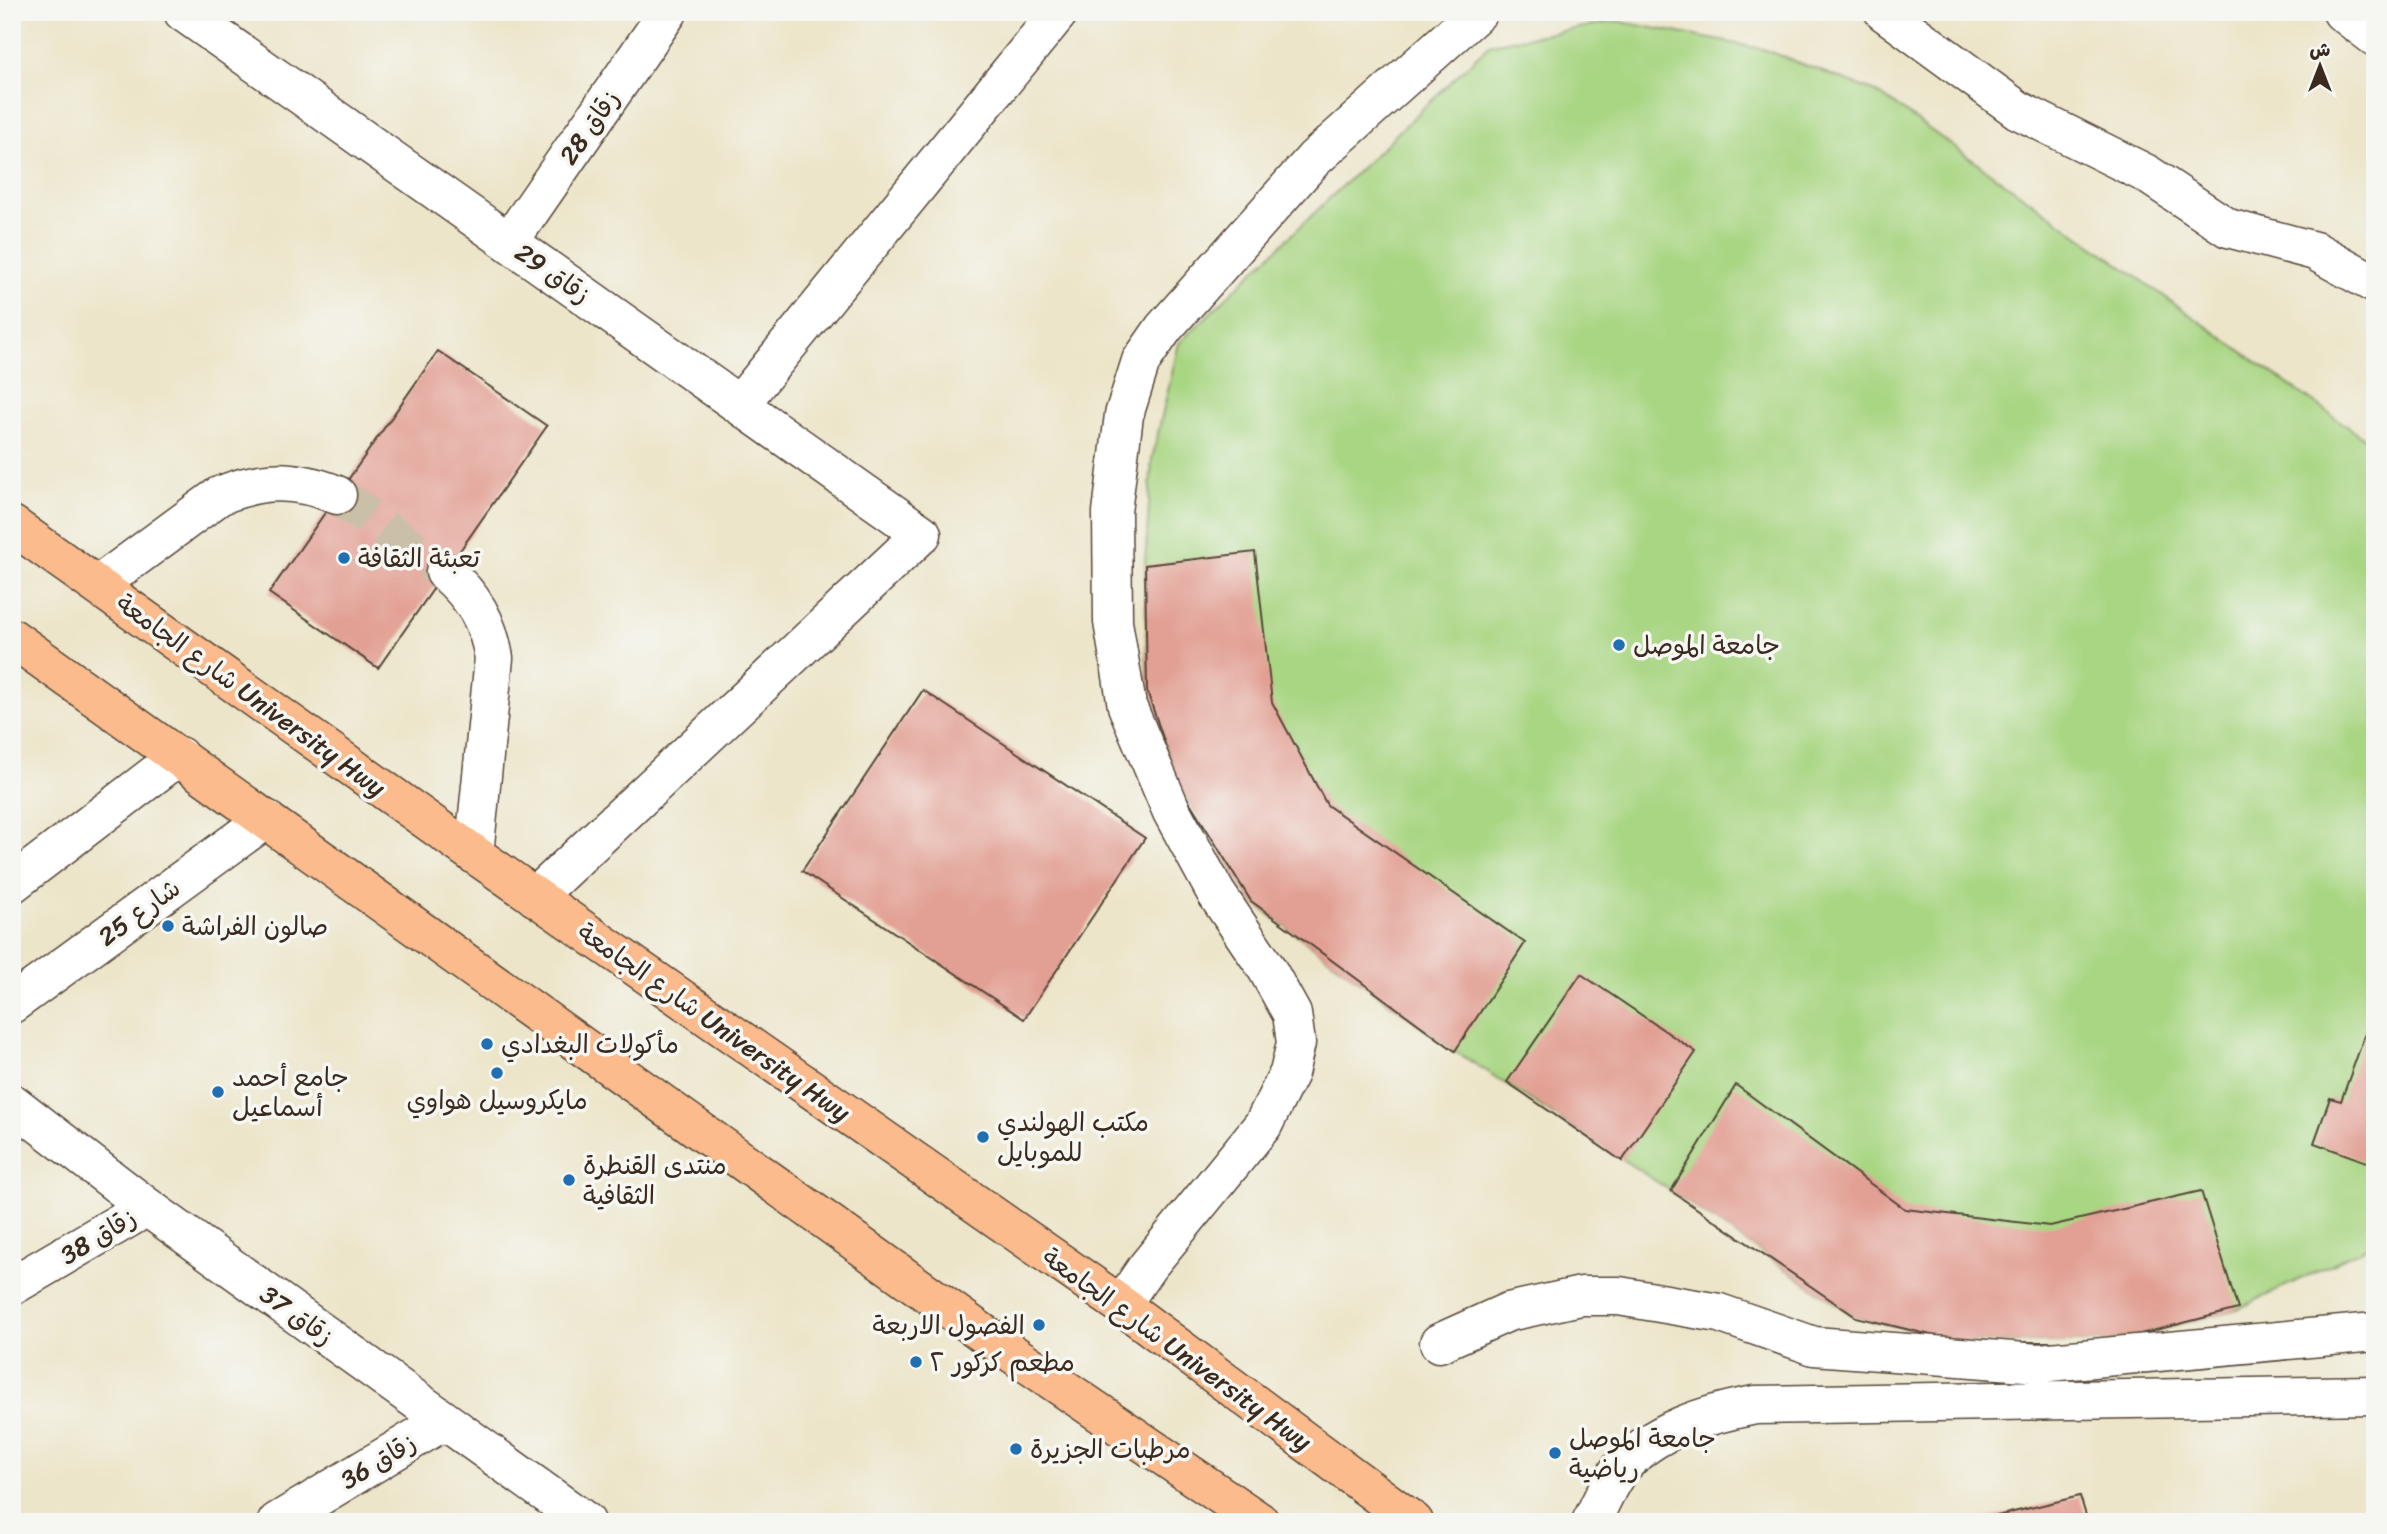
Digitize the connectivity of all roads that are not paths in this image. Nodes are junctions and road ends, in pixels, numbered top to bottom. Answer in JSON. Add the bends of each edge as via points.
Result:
{"nodes":[{"id":1,"x":183,"y":12,"type":"edge"},
{"id":2,"x":668,"y":12,"type":"edge"},
{"id":3,"x":1059,"y":12,"type":"edge"},
{"id":4,"x":1478,"y":12,"type":"edge"},
{"id":5,"x":1884,"y":12,"type":"edge"},
{"id":6,"x":2342,"y":12,"type":"edge"},
{"id":7,"x":2375,"y":37,"type":"edge"},
{"id":8,"x":509,"y":242,"type":"junction"},
{"id":9,"x":2375,"y":284,"type":"edge"},
{"id":10,"x":739,"y":405,"type":"junction"},
{"id":11,"x":337,"y":495,"type":"tunnel mouth"},
{"id":12,"x":12,"y":525,"type":"edge"},
{"id":13,"x":445,"y":572,"type":"tunnel mouth"},
{"id":14,"x":98,"y":585,"type":"junction"},
{"id":15,"x":12,"y":638,"type":"edge"},
{"id":16,"x":178,"y":756,"type":"junction"},
{"id":17,"x":266,"y":820,"type":"junction"},
{"id":18,"x":474,"y":854,"type":"junction"},
{"id":19,"x":12,"y":884,"type":"edge"},
{"id":20,"x":535,"y":897,"type":"junction"},
{"id":21,"x":12,"y":1004,"type":"edge"},
{"id":22,"x":12,"y":1103,"type":"edge"},
{"id":23,"x":147,"y":1207,"type":"junction"},
{"id":24,"x":12,"y":1286,"type":"edge"},
{"id":25,"x":1121,"y":1305,"type":"junction"},
{"id":26,"x":2372,"y":1331,"type":"edge"},
{"id":27,"x":1439,"y":1343,"type":"dead end"},
{"id":28,"x":1814,"y":1346,"type":"junction"},
{"id":29,"x":2374,"y":1395,"type":"edge"},
{"id":30,"x":1815,"y":1404,"type":"junction"},
{"id":31,"x":444,"y":1421,"type":"junction"},
{"id":32,"x":277,"y":1522,"type":"edge"},
{"id":33,"x":586,"y":1522,"type":"edge"},
{"id":34,"x":1260,"y":1522,"type":"edge"},
{"id":35,"x":1414,"y":1522,"type":"edge"},
{"id":36,"x":1591,"y":1522,"type":"edge"}],
"edges":[{"from":1,"to":8,"type":"street","name":"زقاق 29"},
{"from":2,"to":8,"type":"street","name":"زقاق 28"},
{"from":3,"to":10,"type":"street"},
{"from":4,"to":25,"type":"street","via":[[1314,159],[1164,328],[1141,361],[1124,415],[1112,512],[1113,608],[1127,706],[1172,812],[1216,893],[1292,1014],[1296,1043],[1289,1073],[1264,1125]]},
{"from":5,"to":9,"type":"street","via":[[2018,110],[2147,174],[2228,228],[2315,251]]},
{"from":6,"to":7,"type":"street"},
{"from":8,"to":10,"type":"street","name":"زقاق 29"},
{"from":10,"to":20,"type":"street","name":"زقاق 29","via":[[922,534]]},
{"from":11,"to":14,"type":"street","via":[[290,481],[242,486],[219,496]]},
{"from":12,"to":14,"type":"main road","name":"شارع الجامعة University Hwy"},
{"from":13,"to":18,"type":"street","via":[[479,610],[494,658]]},
{"from":14,"to":18,"type":"main road","name":"شارع الجامعة University Hwy"},
{"from":15,"to":16,"type":"main road"},
{"from":16,"to":17,"type":"main road"},
{"from":16,"to":19,"type":"street"},
{"from":17,"to":21,"type":"street","name":"شارع 25"},
{"from":17,"to":34,"type":"main road","via":[[991,1339]]},
{"from":18,"to":20,"type":"main road","name":"شارع الجامعة University Hwy"},
{"from":20,"to":25,"type":"main road","name":"شارع الجامعة University Hwy"},
{"from":22,"to":23,"type":"street","name":"زقاق 37"},
{"from":23,"to":24,"type":"street","name":"زقاق 38"},
{"from":23,"to":31,"type":"street","name":"زقاق 37"},
{"from":25,"to":35,"type":"main road","name":"شارع الجامعة University Hwy"},
{"from":26,"to":28,"type":"street","via":[[2039,1363]]},
{"from":26,"to":29,"type":"street"},
{"from":27,"to":28,"type":"street","via":[[1520,1309],[1581,1296],[1619,1296],[1719,1313]]},
{"from":28,"to":30,"type":"street"},
{"from":29,"to":30,"type":"street"},
{"from":30,"to":36,"type":"street","via":[[1755,1405],[1723,1411],[1668,1434],[1620,1469]]},
{"from":31,"to":32,"type":"street","name":"زقاق 36"},
{"from":31,"to":33,"type":"street","name":"زقاق 37"}]}
